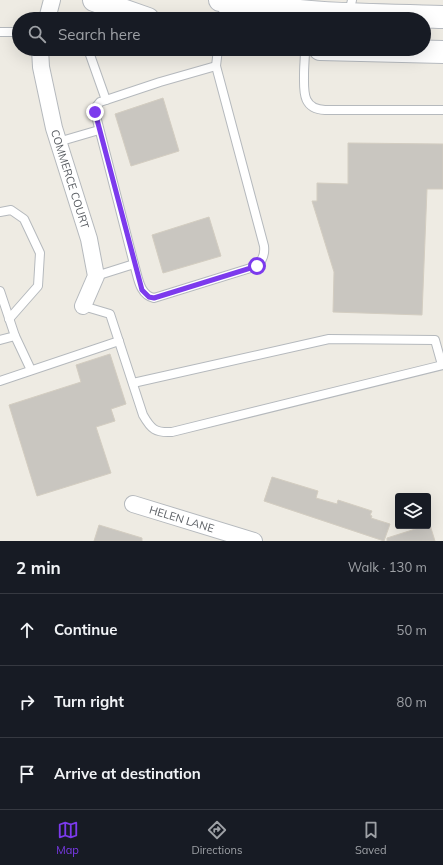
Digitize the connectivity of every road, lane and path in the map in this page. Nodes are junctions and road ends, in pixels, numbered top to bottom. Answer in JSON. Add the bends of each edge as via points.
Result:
{"nodes":[{"id":1,"x":52,"y":0,"type":"edge"},
{"id":2,"x":94,"y":0,"type":"edge"},
{"id":3,"x":223,"y":5,"type":"edge"},
{"id":4,"x":350,"y":7,"type":"edge"},
{"id":5,"x":49,"y":12,"type":"edge"},
{"id":6,"x":128,"y":12,"type":"edge"},
{"id":7,"x":402,"y":12,"type":"edge"},
{"id":8,"x":431,"y":15,"type":"edge"},
{"id":9,"x":443,"y":16,"type":"edge"},
{"id":10,"x":0,"y":32,"type":"edge"},
{"id":11,"x":12,"y":32,"type":"edge"},
{"id":12,"x":431,"y":52,"type":"edge"},
{"id":13,"x":443,"y":52,"type":"edge"},
{"id":14,"x":40,"y":56,"type":"edge"},
{"id":15,"x":90,"y":56,"type":"edge"},
{"id":16,"x":217,"y":56,"type":"edge"},
{"id":17,"x":305,"y":56,"type":"edge"},
{"id":18,"x":216,"y":66,"type":"junction"},
{"id":19,"x":106,"y":100,"type":"junction"},
{"id":20,"x":443,"y":110,"type":"edge"},
{"id":21,"x":99,"y":130,"type":"junction"},
{"id":22,"x":58,"y":142,"type":"junction"},
{"id":23,"x":0,"y":212,"type":"edge"},
{"id":24,"x":134,"y":264,"type":"junction"},
{"id":25,"x":96,"y":276,"type":"junction"},
{"id":26,"x":0,"y":291,"type":"edge"},
{"id":27,"x":83,"y":306,"type":"joint"},
{"id":28,"x":9,"y":319,"type":"junction"},
{"id":29,"x":15,"y":336,"type":"junction"},
{"id":30,"x":0,"y":340,"type":"edge"},
{"id":31,"x":119,"y":341,"type":"junction"},
{"id":32,"x":442,"y":365,"type":"edge"},
{"id":33,"x":31,"y":370,"type":"junction"},
{"id":34,"x":0,"y":381,"type":"edge"},
{"id":35,"x":133,"y":383,"type":"junction"},
{"id":36,"x":133,"y":504,"type":"dead end"},
{"id":37,"x":254,"y":541,"type":"edge"}],
"edges":[{"from":1,"to":5,"type":"street"},
{"from":2,"to":6,"type":"main road"},
{"from":3,"to":4,"type":"main road","via":[[312,12]]},
{"from":4,"to":7,"type":"main road"},
{"from":8,"to":9,"type":"main road"},
{"from":10,"to":11,"type":"lane"},
{"from":12,"to":13,"type":"main road"},
{"from":14,"to":22,"type":"street","name":"COMMERCE COURT"},
{"from":15,"to":19,"type":"lane"},
{"from":16,"to":18,"type":"lane"},
{"from":17,"to":20,"type":"lane","via":[[304,91],[307,100],[316,109]]},
{"from":18,"to":19,"type":"lane"},
{"from":18,"to":24,"type":"lane","via":[[264,246],[263,258],[257,266],[154,298],[142,290]]},
{"from":19,"to":21,"type":"lane","via":[[95,108]]},
{"from":21,"to":22,"type":"lane"},
{"from":21,"to":24,"type":"lane"},
{"from":22,"to":25,"type":"street","name":"COMMERCE COURT","via":[[88,238]]},
{"from":23,"to":28,"type":"lane","via":[[11,210],[24,219],[40,253],[38,286]]},
{"from":24,"to":25,"type":"lane"},
{"from":25,"to":27,"type":"street"},
{"from":26,"to":28,"type":"lane"},
{"from":27,"to":31,"type":"lane","via":[[110,314]]},
{"from":28,"to":29,"type":"lane"},
{"from":29,"to":30,"type":"lane"},
{"from":29,"to":33,"type":"lane"},
{"from":31,"to":33,"type":"lane"},
{"from":31,"to":35,"type":"lane"},
{"from":32,"to":35,"type":"lane","via":[[434,340],[329,339]]},
{"from":32,"to":35,"type":"lane","via":[[168,432],[156,430],[148,424]]},
{"from":33,"to":34,"type":"lane"},
{"from":36,"to":37,"type":"street","name":"HELEN LANE"}]}
